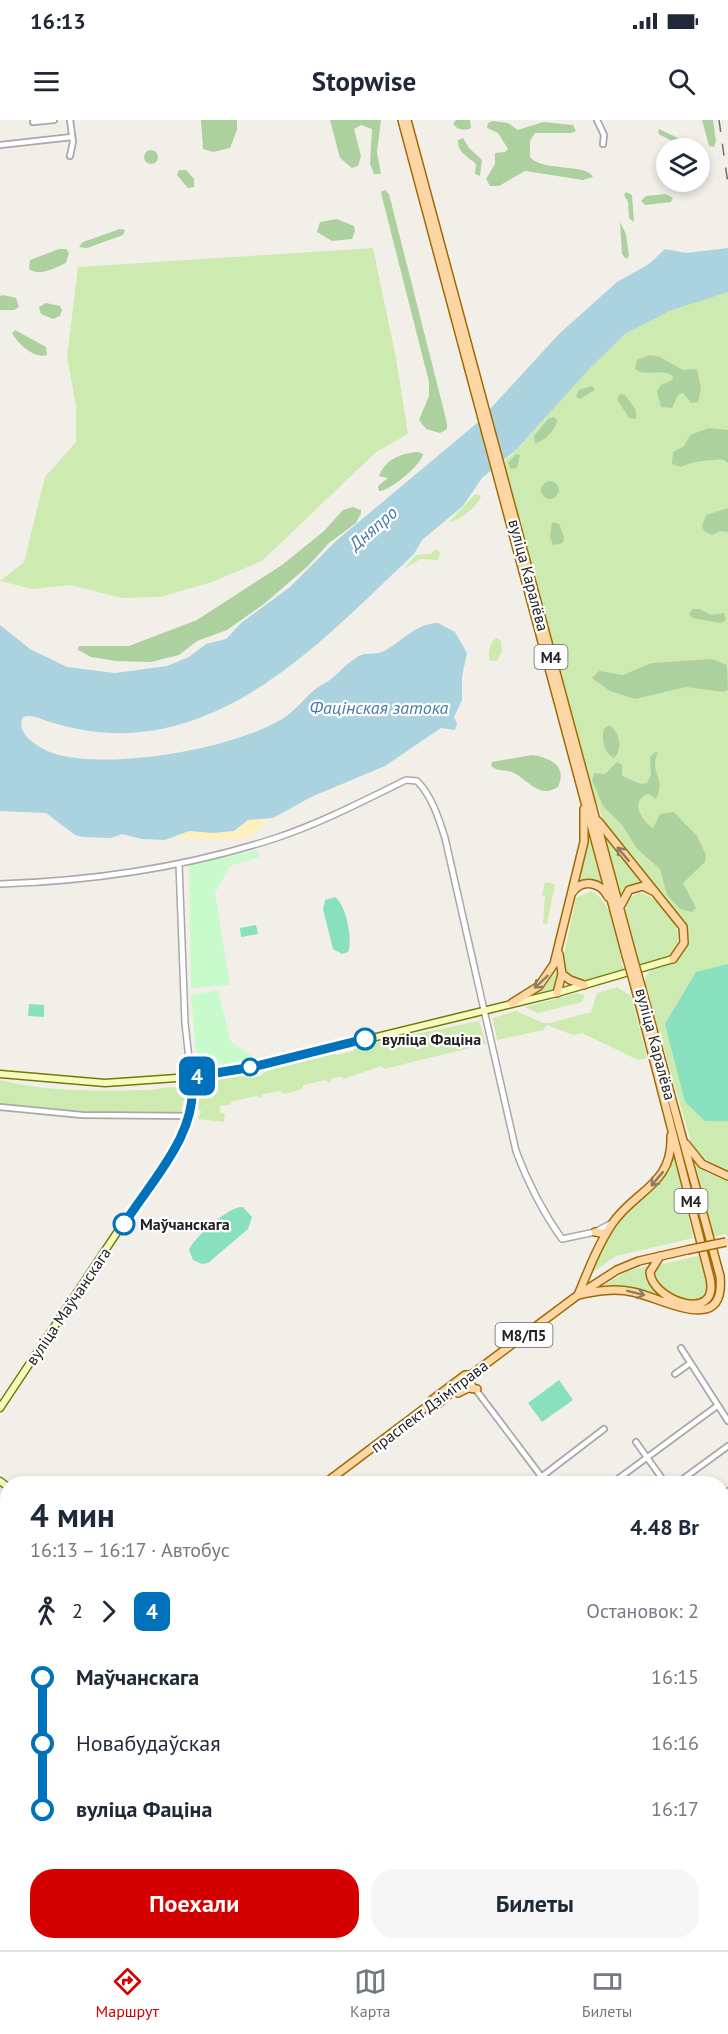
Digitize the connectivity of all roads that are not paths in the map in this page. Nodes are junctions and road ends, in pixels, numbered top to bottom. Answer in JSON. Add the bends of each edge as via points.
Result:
{"nodes":[{"id":1,"x":54,"y":120,"type":"edge"},
{"id":2,"x":70,"y":120,"type":"edge"},
{"id":3,"x":402,"y":120,"type":"edge"},
{"id":4,"x":407,"y":120,"type":"edge"},
{"id":5,"x":597,"y":120,"type":"edge"},
{"id":6,"x":33,"y":122,"type":"dead end"},
{"id":7,"x":72,"y":137,"type":"junction"},
{"id":8,"x":603,"y":144,"type":"dead end"},
{"id":9,"x":0,"y":145,"type":"edge"},
{"id":10,"x":70,"y":156,"type":"dead end"},
{"id":11,"x":459,"y":323,"type":"junction"},
{"id":12,"x":513,"y":526,"type":"junction"},
{"id":13,"x":584,"y":801,"type":"junction"},
{"id":14,"x":594,"y":814,"type":"junction"},
{"id":15,"x":178,"y":864,"type":"junction"},
{"id":16,"x":0,"y":884,"type":"edge"},
{"id":17,"x":655,"y":892,"type":"junction"},
{"id":18,"x":570,"y":898,"type":"junction"},
{"id":19,"x":618,"y":909,"type":"junction"},
{"id":20,"x":558,"y":951,"type":"junction"},
{"id":21,"x":673,"y":958,"type":"joint"},
{"id":22,"x":562,"y":974,"type":"junction"},
{"id":23,"x":584,"y":985,"type":"junction"},
{"id":24,"x":638,"y":987,"type":"junction"},
{"id":25,"x":557,"y":993,"type":"junction"},
{"id":26,"x":512,"y":1003,"type":"junction"},
{"id":27,"x":485,"y":1010,"type":"junction"},
{"id":28,"x":0,"y":1074,"type":"edge"},
{"id":29,"x":191,"y":1077,"type":"junction"},
{"id":30,"x":0,"y":1107,"type":"edge"},
{"id":31,"x":191,"y":1116,"type":"junction"},
{"id":32,"x":671,"y":1124,"type":"junction"},
{"id":33,"x":680,"y":1134,"type":"junction"},
{"id":34,"x":728,"y":1176,"type":"edge"},
{"id":35,"x":704,"y":1218,"type":"junction"},
{"id":36,"x":695,"y":1220,"type":"junction"},
{"id":37,"x":613,"y":1222,"type":"junction"},
{"id":38,"x":595,"y":1232,"type":"junction"},
{"id":39,"x":604,"y":1237,"type":"junction"},
{"id":40,"x":727,"y":1241,"type":"edge"},
{"id":41,"x":662,"y":1255,"type":"junction"},
{"id":42,"x":578,"y":1295,"type":"junction"},
{"id":43,"x":681,"y":1348,"type":"dead end"},
{"id":44,"x":689,"y":1364,"type":"junction"},
{"id":45,"x":675,"y":1374,"type":"dead end"},
{"id":46,"x":468,"y":1377,"type":"junction"},
{"id":47,"x":477,"y":1389,"type":"junction"},
{"id":48,"x":438,"y":1404,"type":"junction"},
{"id":49,"x":717,"y":1406,"type":"junction"},
{"id":50,"x":0,"y":1408,"type":"edge"},
{"id":51,"x":425,"y":1408,"type":"junction"},
{"id":52,"x":728,"y":1421,"type":"edge"},
{"id":53,"x":604,"y":1429,"type":"dead end"},
{"id":54,"x":636,"y":1442,"type":"dead end"},
{"id":55,"x":728,"y":1446,"type":"edge"},
{"id":56,"x":646,"y":1458,"type":"junction"},
{"id":57,"x":335,"y":1476,"type":"edge"},
{"id":58,"x":542,"y":1476,"type":"joint"},
{"id":59,"x":622,"y":1476,"type":"edge"},
{"id":60,"x":660,"y":1476,"type":"edge"},
{"id":61,"x":687,"y":1476,"type":"edge"}],
"edges":[{"from":1,"to":6,"type":"street"},
{"from":2,"to":7,"type":"street"},
{"from":3,"to":11,"type":"main road","name":"вуліца Каралёва","number":"М4"},
{"from":4,"to":11,"type":"main road","name":"вуліца Каралёва","number":"М4"},
{"from":5,"to":8,"type":"street","via":[[604,135]]},
{"from":7,"to":9,"type":"street"},
{"from":7,"to":10,"type":"street"},
{"from":11,"to":12,"type":"main road","name":"вуліца Каралёва","number":"М4"},
{"from":12,"to":13,"type":"main road","name":"вуліца Каралёва","number":"М4"},
{"from":12,"to":14,"type":"main road","name":"вуліца Каралёва","number":"М4"},
{"from":13,"to":18,"type":"main road","via":[[584,842]]},
{"from":13,"to":19,"type":"main road","name":"вуліца Каралёва","number":"М4"},
{"from":17,"to":14,"type":"main road","one_way":true},
{"from":14,"to":19,"type":"main road","name":"вуліца Каралёва","number":"М4"},
{"from":15,"to":16,"type":"street","via":[[77,880]]},
{"from":15,"to":27,"type":"street","via":[[278,837],[406,780],[417,781],[439,818]]},
{"from":15,"to":29,"type":"street"},
{"from":17,"to":19,"type":"main road","via":[[643,886],[629,890]]},
{"from":17,"to":21,"type":"main road","via":[[684,932],[682,947]]},
{"from":18,"to":19,"type":"main road","via":[[580,885],[591,883],[605,891]]},
{"from":18,"to":20,"type":"main road"},
{"from":19,"to":24,"type":"main road","name":"вуліца Каралёва","number":"М4","bridge":true},
{"from":20,"to":22,"type":"main road"},
{"from":20,"to":26,"type":"main road","one_way":true,"via":[[549,975]]},
{"from":21,"to":23,"type":"main road"},
{"from":22,"to":23,"type":"main road"},
{"from":22,"to":25,"type":"main road"},
{"from":23,"to":25,"type":"main road"},
{"from":24,"to":32,"type":"main road","name":"вуліца Каралёва","number":"М4"},
{"from":24,"to":33,"type":"main road","name":"вуліца Каралёва","number":"М4"},
{"from":25,"to":26,"type":"main road"},
{"from":26,"to":27,"type":"main road"},
{"from":27,"to":29,"type":"main road","via":[[253,1067]]},
{"from":27,"to":38,"type":"street","via":[[516,1151],[539,1207],[562,1239]]},
{"from":28,"to":29,"type":"main road","via":[[105,1083]]},
{"from":29,"to":31,"type":"main road","name":"вуліца Маўчанскага"},
{"from":30,"to":31,"type":"street","via":[[82,1115]]},
{"from":31,"to":50,"type":"main road","name":"вуліца Маўчанскага"},
{"from":32,"to":36,"type":"main road","number":"М4"},
{"from":32,"to":37,"type":"main road","one_way":true,"via":[[672,1144],[665,1169]]},
{"from":33,"to":34,"type":"main road","via":[[702,1164]]},
{"from":33,"to":35,"type":"main road","number":"М4"},
{"from":35,"to":36,"type":"main road"},
{"from":42,"to":35,"type":"main road","number":"М4","one_way":true,"via":[[623,1290],[697,1311],[710,1307],[719,1299],[721,1289]]},
{"from":36,"to":41,"type":"main road","number":"М4","via":[[712,1285],[708,1299],[700,1304],[686,1303],[654,1286],[651,1267]]},
{"from":37,"to":38,"type":"street"},
{"from":37,"to":39,"type":"main road"},
{"from":38,"to":39,"type":"main road"},
{"from":39,"to":42,"type":"main road"},
{"from":40,"to":41,"type":"main road","name":"праспект Дзімітрава","number":"М8/П5","bridge":true},
{"from":41,"to":42,"type":"main road","name":"праспект Дзімітрава","number":"М8/П5","via":[[617,1270]]},
{"from":42,"to":46,"type":"main road","name":"праспект Дзімітрава","number":"М8/П5"},
{"from":43,"to":44,"type":"street"},
{"from":44,"to":45,"type":"street"},
{"from":44,"to":49,"type":"street"},
{"from":46,"to":47,"type":"street"},
{"from":46,"to":48,"type":"main road"},
{"from":46,"to":51,"type":"main road","name":"праспект Дзімітрава","number":"М8/П5"},
{"from":47,"to":48,"type":"main road","via":[[466,1388]]},
{"from":47,"to":58,"type":"street"},
{"from":48,"to":51,"type":"main road"},
{"from":49,"to":52,"type":"street"},
{"from":49,"to":56,"type":"street"},
{"from":51,"to":57,"type":"main road","name":"праспект Дзімітрава","number":"М8/П5"},
{"from":53,"to":58,"type":"street"},
{"from":54,"to":56,"type":"street"},
{"from":55,"to":61,"type":"street"},
{"from":56,"to":59,"type":"street"},
{"from":56,"to":60,"type":"street"}]}
